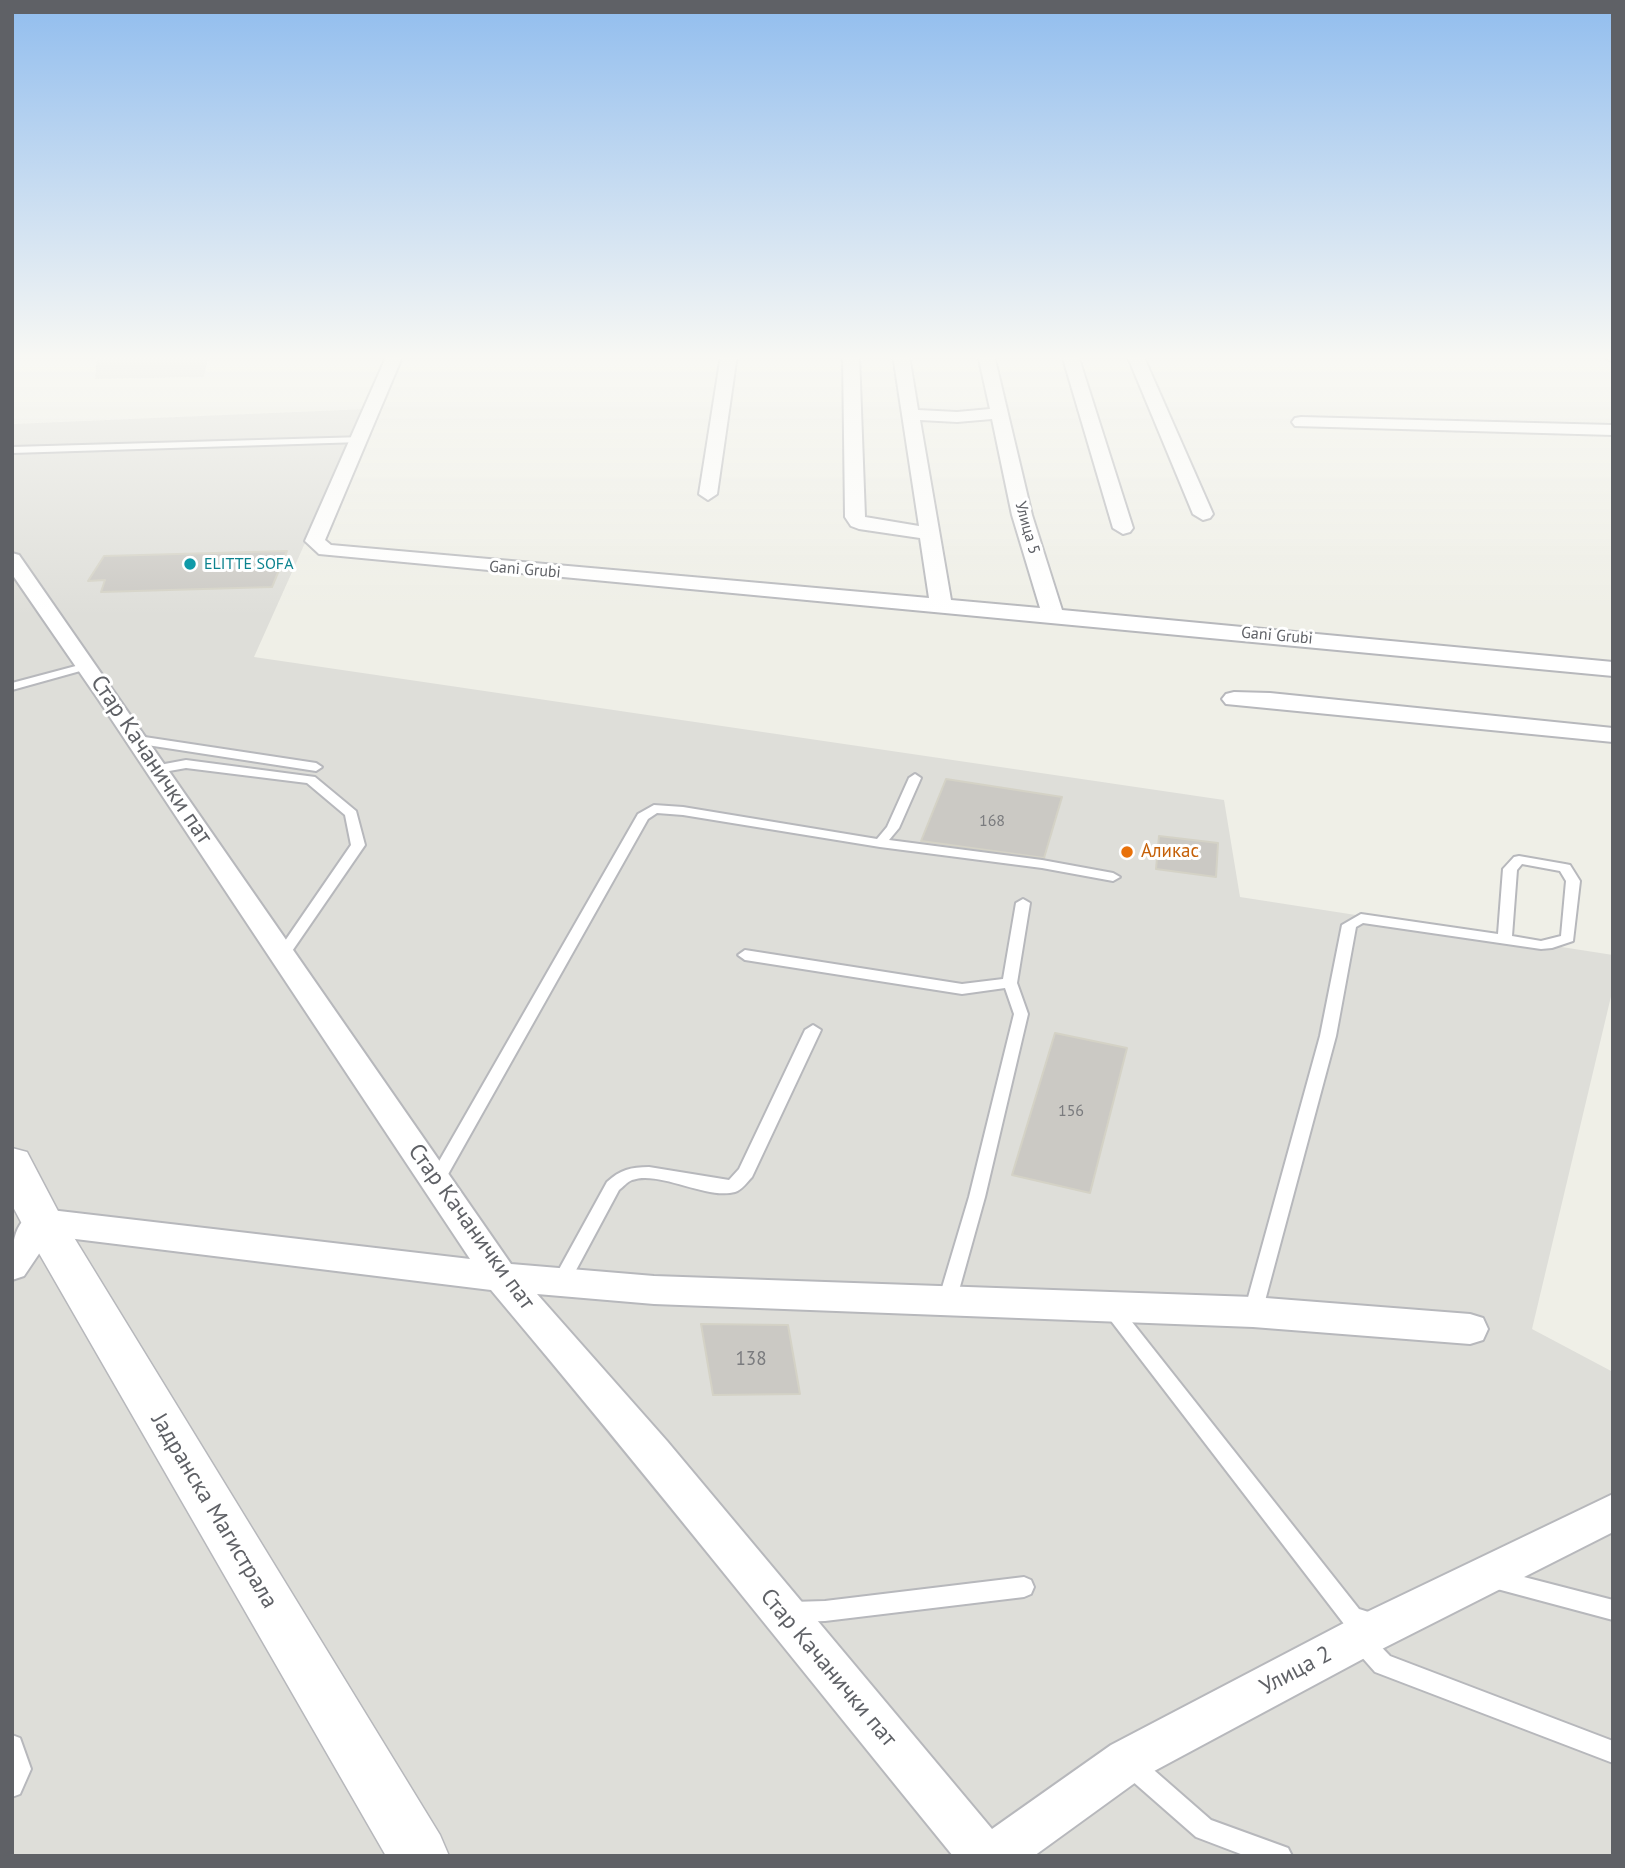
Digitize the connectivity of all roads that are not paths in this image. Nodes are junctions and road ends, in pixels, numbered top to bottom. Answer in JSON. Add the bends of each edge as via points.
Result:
{"nodes":[{"id":1,"x":261,"y":442,"type":"edge"},
{"id":2,"x":361,"y":442,"type":"edge"},
{"id":3,"x":716,"y":442,"type":"edge"},
{"id":4,"x":853,"y":442,"type":"edge"},
{"id":5,"x":916,"y":442,"type":"edge"},
{"id":6,"x":1005,"y":442,"type":"edge"},
{"id":7,"x":1097,"y":442,"type":"edge"},
{"id":8,"x":1172,"y":442,"type":"edge"},
{"id":9,"x":12,"y":450,"type":"edge"},
{"id":10,"x":708,"y":494,"type":"dead end"},
{"id":11,"x":1203,"y":514,"type":"dead end"},
{"id":12,"x":1123,"y":528,"type":"dead end"},
{"id":13,"x":928,"y":533,"type":"junction"},
{"id":14,"x":12,"y":559,"type":"edge"},
{"id":15,"x":941,"y":606,"type":"junction"},
{"id":16,"x":1053,"y":617,"type":"junction"},
{"id":17,"x":87,"y":666,"type":"junction"},
{"id":18,"x":1613,"y":669,"type":"edge"},
{"id":19,"x":12,"y":687,"type":"edge"},
{"id":20,"x":1234,"y":699,"type":"dead end"},
{"id":21,"x":1613,"y":734,"type":"edge"},
{"id":22,"x":138,"y":740,"type":"junction"},
{"id":23,"x":316,"y":767,"type":"dead end"},
{"id":24,"x":158,"y":769,"type":"junction"},
{"id":25,"x":915,"y":778,"type":"dead end"},
{"id":26,"x":880,"y":843,"type":"junction"},
{"id":27,"x":1113,"y":877,"type":"dead end"},
{"id":28,"x":1023,"y":903,"type":"dead end"},
{"id":29,"x":1505,"y":939,"type":"junction"},
{"id":30,"x":282,"y":954,"type":"junction"},
{"id":31,"x":745,"y":955,"type":"dead end"},
{"id":32,"x":1010,"y":983,"type":"junction"},
{"id":33,"x":813,"y":1030,"type":"dead end"},
{"id":34,"x":12,"y":1163,"type":"edge"},
{"id":35,"x":436,"y":1181,"type":"junction"},
{"id":36,"x":42,"y":1222,"type":"junction"},
{"id":37,"x":12,"y":1266,"type":"edge"},
{"id":38,"x":501,"y":1277,"type":"junction"},
{"id":39,"x":561,"y":1282,"type":"junction"},
{"id":40,"x":947,"y":1301,"type":"junction"},
{"id":41,"x":1110,"y":1307,"type":"junction"},
{"id":42,"x":1253,"y":1312,"type":"junction"},
{"id":43,"x":1471,"y":1329,"type":"dead end"},
{"id":44,"x":1613,"y":1512,"type":"edge"},
{"id":45,"x":1482,"y":1576,"type":"junction"},
{"id":46,"x":1024,"y":1587,"type":"dead end"},
{"id":47,"x":1613,"y":1610,"type":"edge"},
{"id":48,"x":781,"y":1612,"type":"junction"},
{"id":49,"x":1371,"y":1632,"type":"junction"},
{"id":50,"x":12,"y":1746,"type":"edge"},
{"id":51,"x":1613,"y":1752,"type":"edge"},
{"id":52,"x":1127,"y":1761,"type":"junction"},
{"id":53,"x":12,"y":1786,"type":"edge"},
{"id":54,"x":419,"y":1856,"type":"edge"},
{"id":55,"x":984,"y":1856,"type":"edge"},
{"id":56,"x":994,"y":1856,"type":"edge"},
{"id":57,"x":1280,"y":1856,"type":"edge"}],
"edges":[{"from":1,"to":9,"type":"lane"},
{"from":2,"to":15,"type":"street","name":"Gani Grubi","via":[[315,541],[326,550]]},
{"from":3,"to":10,"type":"street"},
{"from":4,"to":13,"type":"street","via":[[858,522]]},
{"from":5,"to":13,"type":"street"},
{"from":6,"to":16,"type":"street","name":"Улица 5"},
{"from":7,"to":12,"type":"street"},
{"from":8,"to":11,"type":"street"},
{"from":13,"to":15,"type":"street"},
{"from":14,"to":17,"type":"street","name":"Стар Качанички пат"},
{"from":15,"to":16,"type":"street","name":"Gani Grubi"},
{"from":16,"to":18,"type":"street","name":"Gani Grubi"},
{"from":17,"to":19,"type":"lane"},
{"from":17,"to":22,"type":"street","name":"Стар Качанички пат"},
{"from":20,"to":21,"type":"street"},
{"from":22,"to":23,"type":"lane"},
{"from":22,"to":24,"type":"street","name":"Стар Качанички пат"},
{"from":24,"to":30,"type":"street","name":"Стар Качанички пат"},
{"from":24,"to":30,"type":"lane","via":[[186,764],[312,780],[351,814],[358,845]]},
{"from":25,"to":26,"type":"lane","via":[[893,828]]},
{"from":26,"to":27,"type":"lane"},
{"from":26,"to":35,"type":"lane","via":[[683,811],[654,809],[643,817]]},
{"from":28,"to":32,"type":"lane"},
{"from":29,"to":29,"type":"lane","via":[[1552,944],[1568,938],[1573,881],[1565,868],[1519,859],[1513,863]]},
{"from":29,"to":42,"type":"lane","via":[[1361,918],[1349,925],[1328,1036]]},
{"from":30,"to":35,"type":"street","name":"Стар Качанички пат"},
{"from":31,"to":32,"type":"lane","via":[[962,989]]},
{"from":32,"to":40,"type":"lane","via":[[1021,1014]]},
{"from":33,"to":39,"type":"lane","via":[[746,1173],[733,1186],[715,1187],[645,1172],[626,1175],[613,1186]]},
{"from":34,"to":36,"type":"street","name":"Јадранска Магистрала"},
{"from":35,"to":38,"type":"street","name":"Стар Качанички пат"},
{"from":36,"to":37,"type":"street"},
{"from":36,"to":38,"type":"street"},
{"from":36,"to":54,"type":"street","name":"Јадранска Магистрала"},
{"from":38,"to":39,"type":"street"},
{"from":38,"to":48,"type":"street","name":"Стар Качанички пат","via":[[653,1453]]},
{"from":39,"to":40,"type":"street"},
{"from":40,"to":41,"type":"street"},
{"from":41,"to":42,"type":"street"},
{"from":41,"to":49,"type":"lane","via":[[1352,1617]]},
{"from":42,"to":43,"type":"street"},
{"from":44,"to":45,"type":"street","name":"Улица 2"},
{"from":45,"to":47,"type":"lane"},
{"from":45,"to":49,"type":"street","name":"Улица 2"},
{"from":46,"to":48,"type":"lane","via":[[825,1611]]},
{"from":48,"to":55,"type":"street","name":"Стар Качанички пат"},
{"from":49,"to":51,"type":"lane","via":[[1383,1664]]},
{"from":49,"to":52,"type":"street","name":"Улица 2"},
{"from":50,"to":53,"type":"lane","via":[[20,1769]]},
{"from":52,"to":56,"type":"street","name":"Улица 2"},
{"from":52,"to":57,"type":"lane","via":[[1204,1829]]}]}
